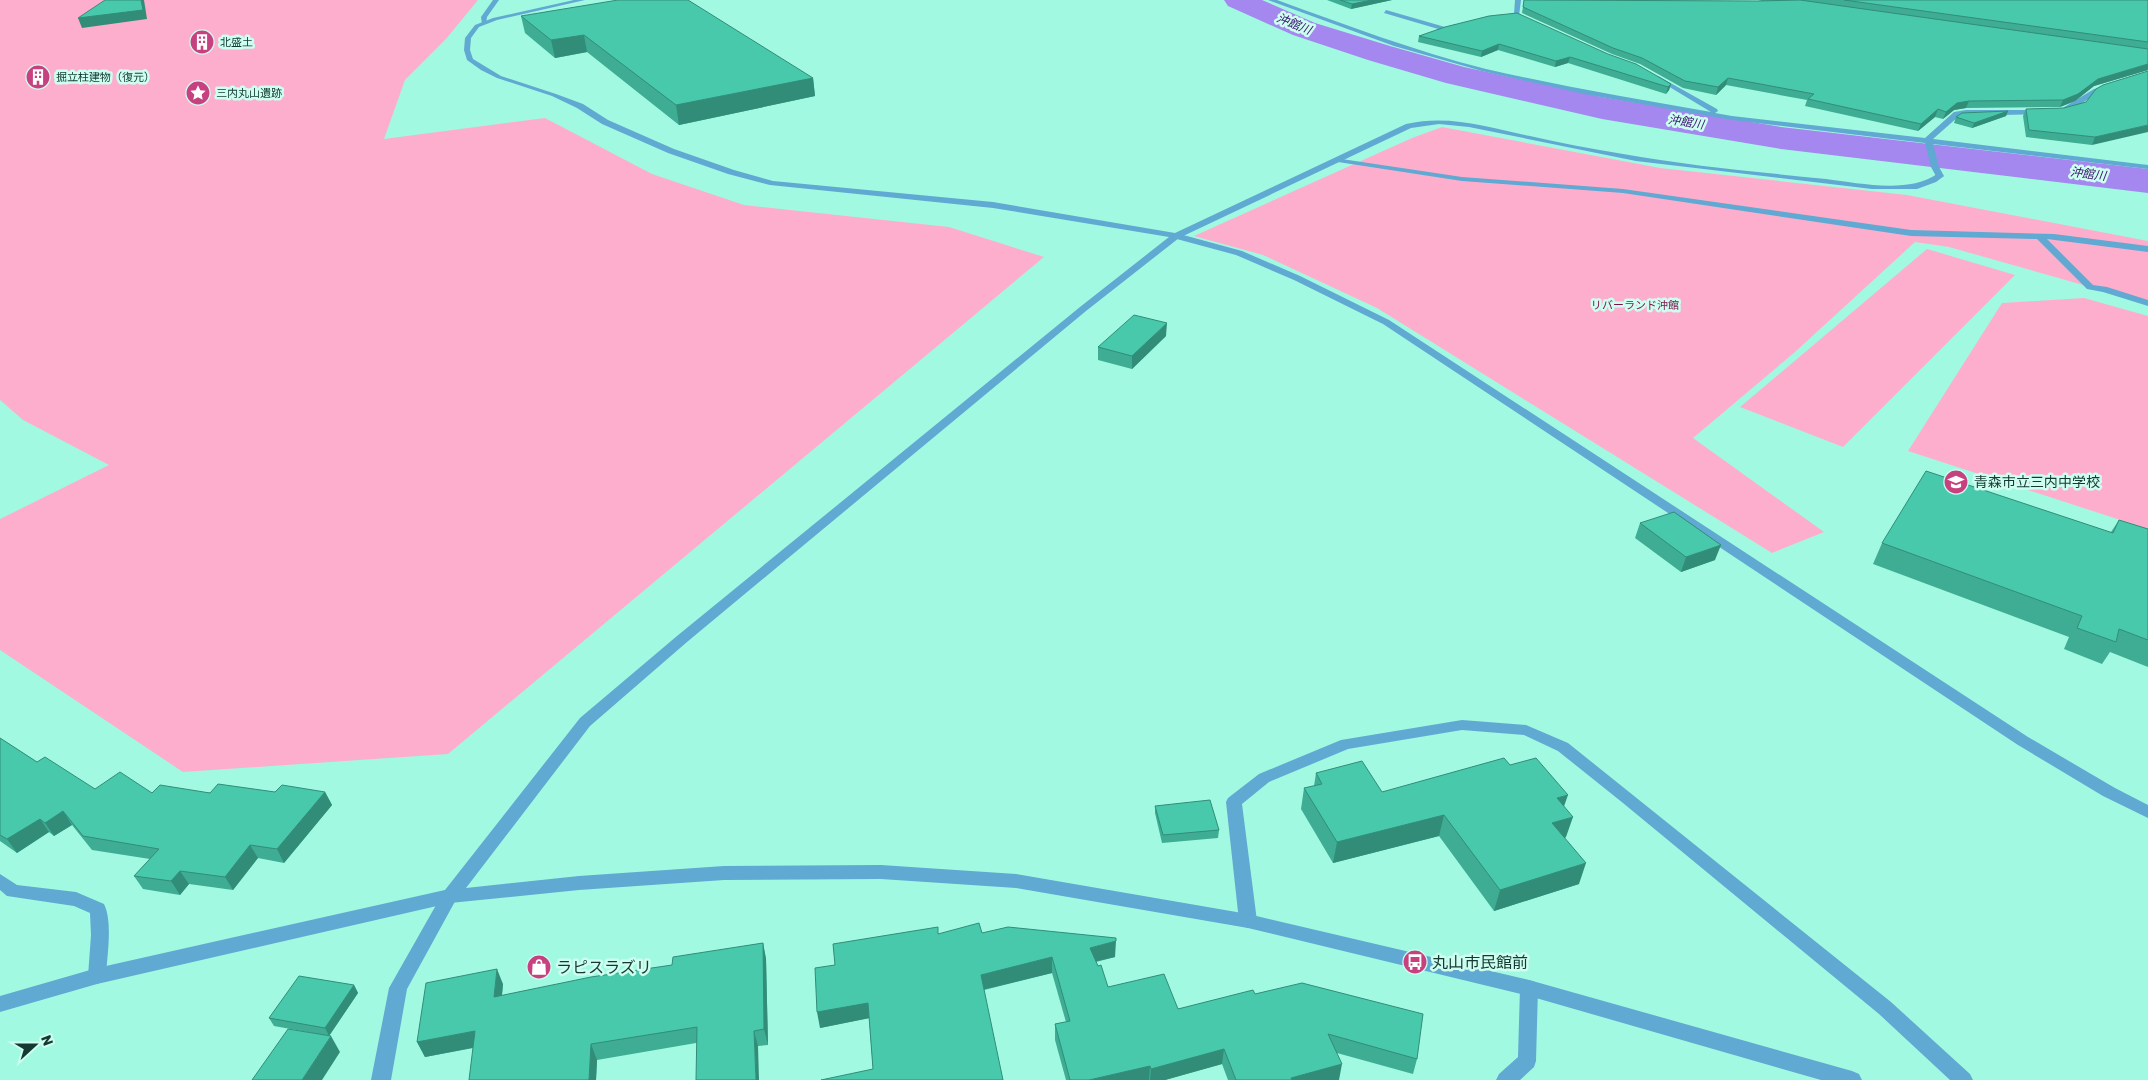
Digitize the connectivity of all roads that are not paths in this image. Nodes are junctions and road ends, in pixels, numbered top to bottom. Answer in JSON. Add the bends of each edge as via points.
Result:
{"nodes":[{"id":1,"x":496,"y":0,"type":"edge"},
{"id":2,"x":582,"y":0,"type":"edge"},
{"id":3,"x":1271,"y":0,"type":"edge"},
{"id":4,"x":1518,"y":0,"type":"edge"},
{"id":5,"x":1386,"y":12,"type":"dead end"},
{"id":6,"x":1517,"y":15,"type":"junction"},
{"id":7,"x":1498,"y":17,"type":"edge"},
{"id":8,"x":1525,"y":19,"type":"edge"},
{"id":9,"x":484,"y":23,"type":"junction"},
{"id":10,"x":1460,"y":25,"type":"edge"},
{"id":11,"x":1649,"y":73,"type":"edge"},
{"id":12,"x":2120,"y":83,"type":"edge"},
{"id":13,"x":2052,"y":111,"type":"edge"},
{"id":14,"x":2060,"y":111,"type":"edge"},
{"id":15,"x":1732,"y":118,"type":"junction"},
{"id":16,"x":1928,"y":142,"type":"junction"},
{"id":17,"x":1338,"y":160,"type":"junction"},
{"id":18,"x":2148,"y":168,"type":"edge"},
{"id":19,"x":1176,"y":236,"type":"junction"},
{"id":20,"x":2039,"y":236,"type":"junction"},
{"id":21,"x":2148,"y":249,"type":"edge"},
{"id":22,"x":2148,"y":303,"type":"edge"},
{"id":23,"x":2148,"y":812,"type":"edge"},
{"id":24,"x":0,"y":881,"type":"edge"},
{"id":25,"x":450,"y":896,"type":"junction"},
{"id":26,"x":1248,"y":921,"type":"junction"},
{"id":27,"x":97,"y":976,"type":"junction"},
{"id":28,"x":1530,"y":988,"type":"junction"},
{"id":29,"x":0,"y":1004,"type":"edge"},
{"id":30,"x":381,"y":1080,"type":"edge"},
{"id":31,"x":1506,"y":1080,"type":"edge"},
{"id":32,"x":1852,"y":1080,"type":"edge"},
{"id":33,"x":1963,"y":1080,"type":"edge"}],
"edges":[{"from":1,"to":9,"type":"street","via":[[484,17]]},
{"from":2,"to":9,"type":"street"},
{"from":3,"to":15,"type":"street","via":[[1355,32],[1484,70],[1584,92]]},
{"from":4,"to":6,"type":"street"},
{"from":5,"to":10,"type":"street","via":[[1445,29]]},
{"from":6,"to":7,"type":"street"},
{"from":6,"to":8,"type":"street"},
{"from":9,"to":19,"type":"street","via":[[471,31],[467,50],[470,60],[483,69],[554,94],[628,133],[732,172],[772,183],[993,205]]},
{"from":11,"to":15,"type":"street","via":[[1707,108]]},
{"from":12,"to":14,"type":"street","via":[[2097,88],[2079,105]]},
{"from":13,"to":16,"type":"street","via":[[1957,114]]},
{"from":15,"to":16,"type":"street"},
{"from":16,"to":17,"type":"street","via":[[1940,176],[1934,181],[1900,188],[1638,159],[1442,122],[1421,122]]},
{"from":16,"to":18,"type":"street"},
{"from":17,"to":19,"type":"street"},
{"from":17,"to":20,"type":"street","via":[[1462,179],[1623,191],[1911,232]]},
{"from":19,"to":23,"type":"street","via":[[1239,254],[1297,278],[1386,322],[2024,741]]},
{"from":19,"to":25,"type":"street","via":[[690,632],[585,722]]},
{"from":20,"to":21,"type":"street"},
{"from":20,"to":22,"type":"street","via":[[2090,287]]},
{"from":24,"to":27,"type":"street","via":[[13,891],[76,899],[98,909]]},
{"from":25,"to":26,"type":"street","via":[[724,872],[881,872],[1016,880]]},
{"from":25,"to":27,"type":"street"},
{"from":25,"to":30,"type":"street","via":[[398,988]]},
{"from":26,"to":28,"type":"street"},
{"from":26,"to":33,"type":"street","via":[[1234,802],[1264,778],[1346,744],[1462,725],[1526,730],[1563,747],[1629,799],[1885,1008]]},
{"from":27,"to":29,"type":"street"},
{"from":28,"to":31,"type":"street","via":[[1527,1061]]},
{"from":28,"to":32,"type":"street"}]}
